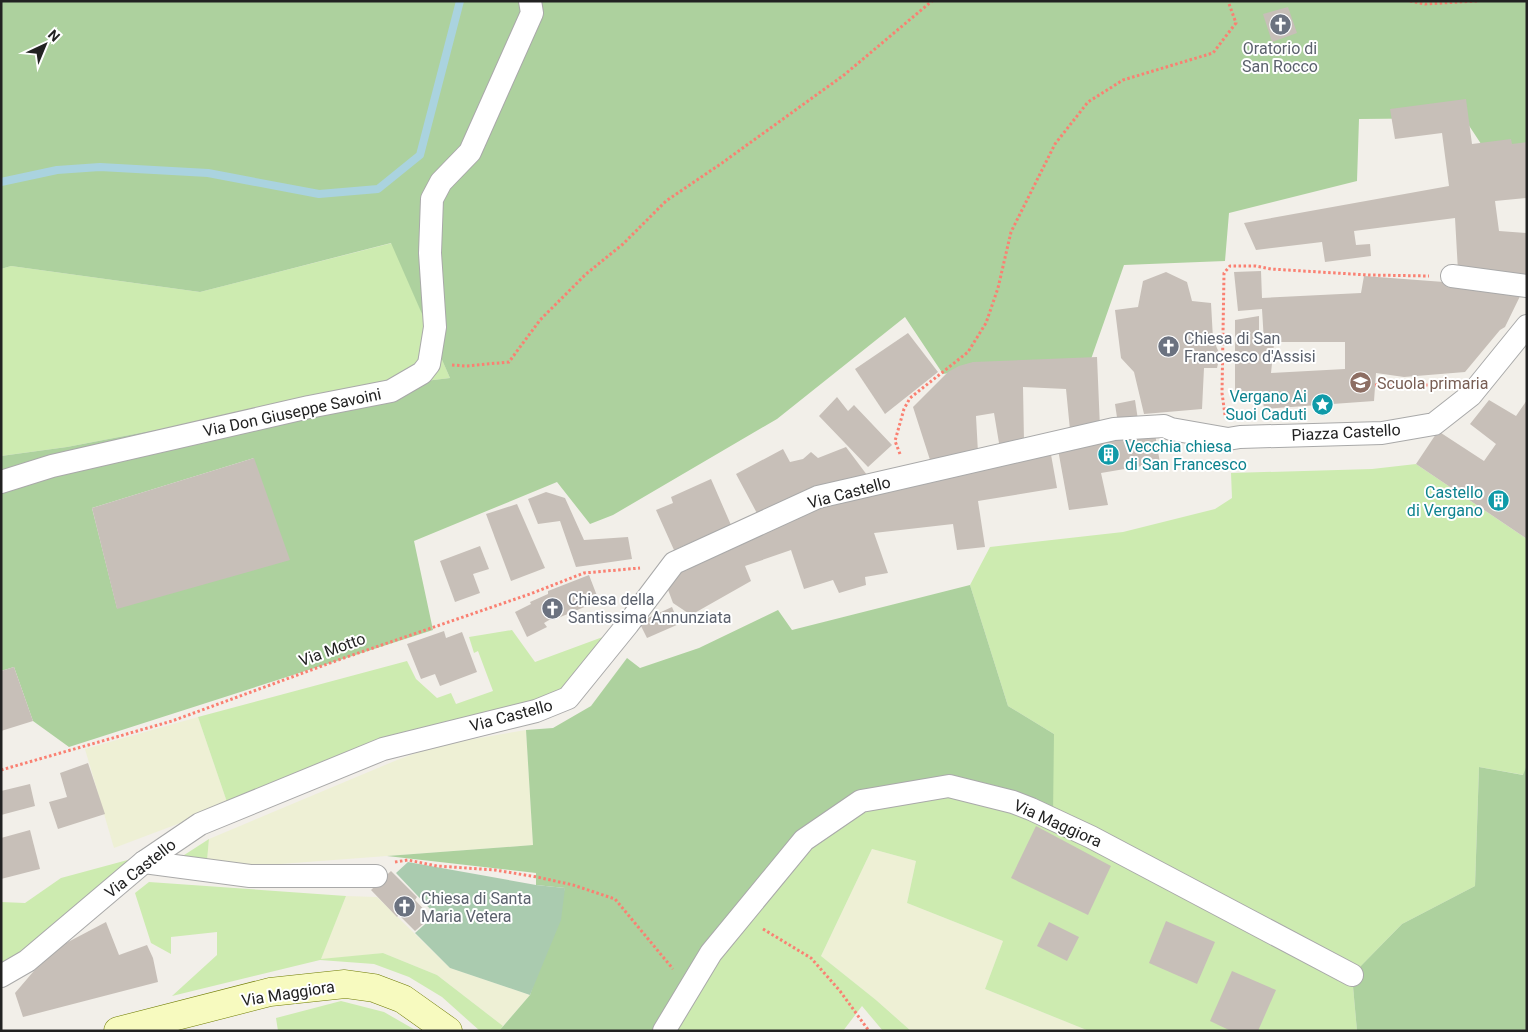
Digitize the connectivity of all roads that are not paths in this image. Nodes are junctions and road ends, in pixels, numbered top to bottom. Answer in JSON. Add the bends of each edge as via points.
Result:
{"nodes":[{"id":1,"x":530,"y":1,"type":"edge"},
{"id":2,"x":1452,"y":276,"type":"road end"},
{"id":3,"x":1527,"y":286,"type":"edge"},
{"id":4,"x":1527,"y":326,"type":"edge"},
{"id":5,"x":1234,"y":438,"type":"joint"},
{"id":6,"x":1,"y":482,"type":"edge"},
{"id":7,"x":144,"y":862,"type":"junction"},
{"id":8,"x":376,"y":876,"type":"road end"},
{"id":9,"x":1352,"y":975,"type":"dead end"},
{"id":10,"x":1,"y":976,"type":"edge"},
{"id":11,"x":118,"y":1031,"type":"edge"},
{"id":12,"x":448,"y":1031,"type":"edge"},
{"id":13,"x":664,"y":1031,"type":"edge"}],
"edges":[{"from":1,"to":6,"type":"street","name":"Via Don Giuseppe Savoini","via":[[532,14],[470,152],[440,182],[432,199],[430,253],[435,327],[429,364],[422,373],[391,391],[62,464]]},
{"from":2,"to":3,"type":"street"},
{"from":4,"to":5,"type":"street","name":"Piazza Castello","via":[[1475,390],[1434,424],[1382,433]]},
{"from":5,"to":7,"type":"street","name":"Via Castello","via":[[1164,426],[1114,429],[818,497],[674,563],[568,698],[536,711],[383,749],[200,824]]},
{"from":7,"to":8,"type":"street","via":[[250,876]]},
{"from":7,"to":10,"type":"street","name":"Via Castello","via":[[28,961]]},
{"from":9,"to":13,"type":"street","name":"Via Maggiora","via":[[1083,833],[1013,802],[949,786],[861,801],[804,840],[711,953]]},
{"from":11,"to":12,"type":"main road","name":"Via Maggiora","via":[[270,992],[345,984],[374,988],[403,999]]}]}
